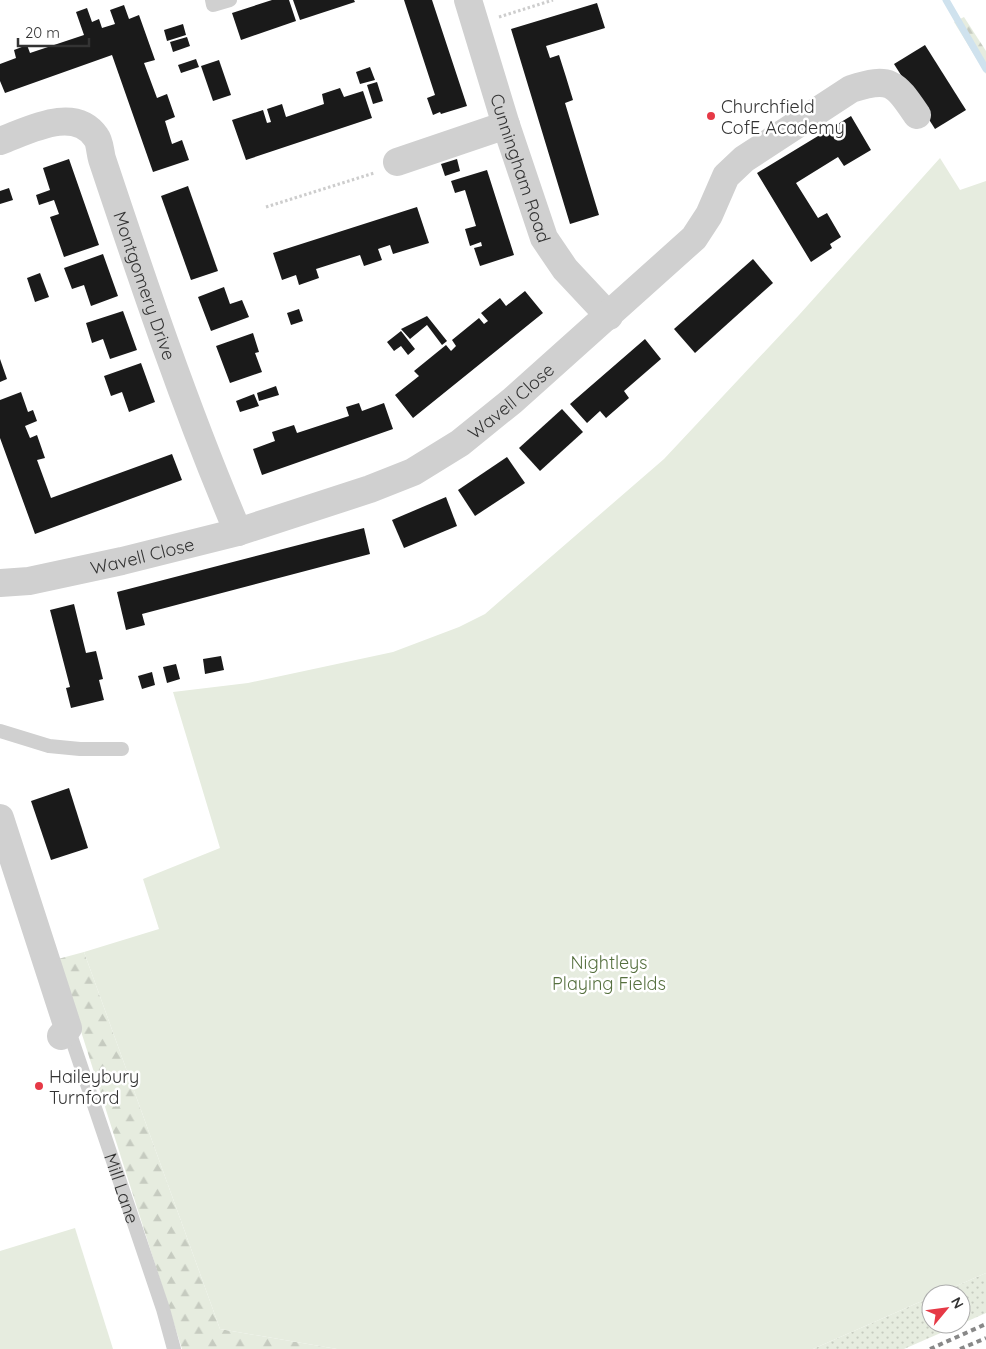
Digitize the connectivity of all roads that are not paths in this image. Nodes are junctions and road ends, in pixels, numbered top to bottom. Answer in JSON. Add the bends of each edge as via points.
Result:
{"nodes":[{"id":1,"x":212,"y":0,"type":"edge"},
{"id":2,"x":230,"y":0,"type":"edge"},
{"id":3,"x":471,"y":12,"type":"edge"},
{"id":4,"x":917,"y":115,"type":"dead end"},
{"id":5,"x":506,"y":125,"type":"junction"},
{"id":6,"x":0,"y":141,"type":"edge"},
{"id":7,"x":397,"y":162,"type":"road end"},
{"id":8,"x":609,"y":316,"type":"junction"},
{"id":9,"x":238,"y":532,"type":"junction"},
{"id":10,"x":0,"y":583,"type":"edge"},
{"id":11,"x":0,"y":731,"type":"edge"},
{"id":12,"x":122,"y":749,"type":"dead end"},
{"id":13,"x":0,"y":818,"type":"edge"},
{"id":14,"x":65,"y":1032,"type":"joint"},
{"id":15,"x":174,"y":1349,"type":"edge"}],
"edges":[{"from":1,"to":2,"type":"lane","via":[[213,5]]},
{"from":3,"to":5,"type":"street","name":"Cunningham Road"},
{"from":4,"to":8,"type":"street","name":"Wavell Close","via":[[901,93],[888,82],[871,82],[851,89],[744,159],[726,176],[709,215],[694,238]]},
{"from":5,"to":7,"type":"street"},
{"from":5,"to":8,"type":"street","name":"Cunningham Road","via":[[544,238],[566,269]]},
{"from":6,"to":9,"type":"street","name":"Montgomery Drive","via":[[63,121],[83,124],[97,138],[159,330]]},
{"from":8,"to":9,"type":"street","name":"Wavell Close","via":[[460,443],[413,472],[351,496]]},
{"from":9,"to":10,"type":"street","name":"Wavell Close","via":[[85,569],[28,581]]},
{"from":11,"to":12,"type":"lane","via":[[49,746]]},
{"from":13,"to":14,"type":"street","name":"Mill Lane"},
{"from":14,"to":15,"type":"lane","name":"Mill Lane","via":[[163,1309]]}]}
